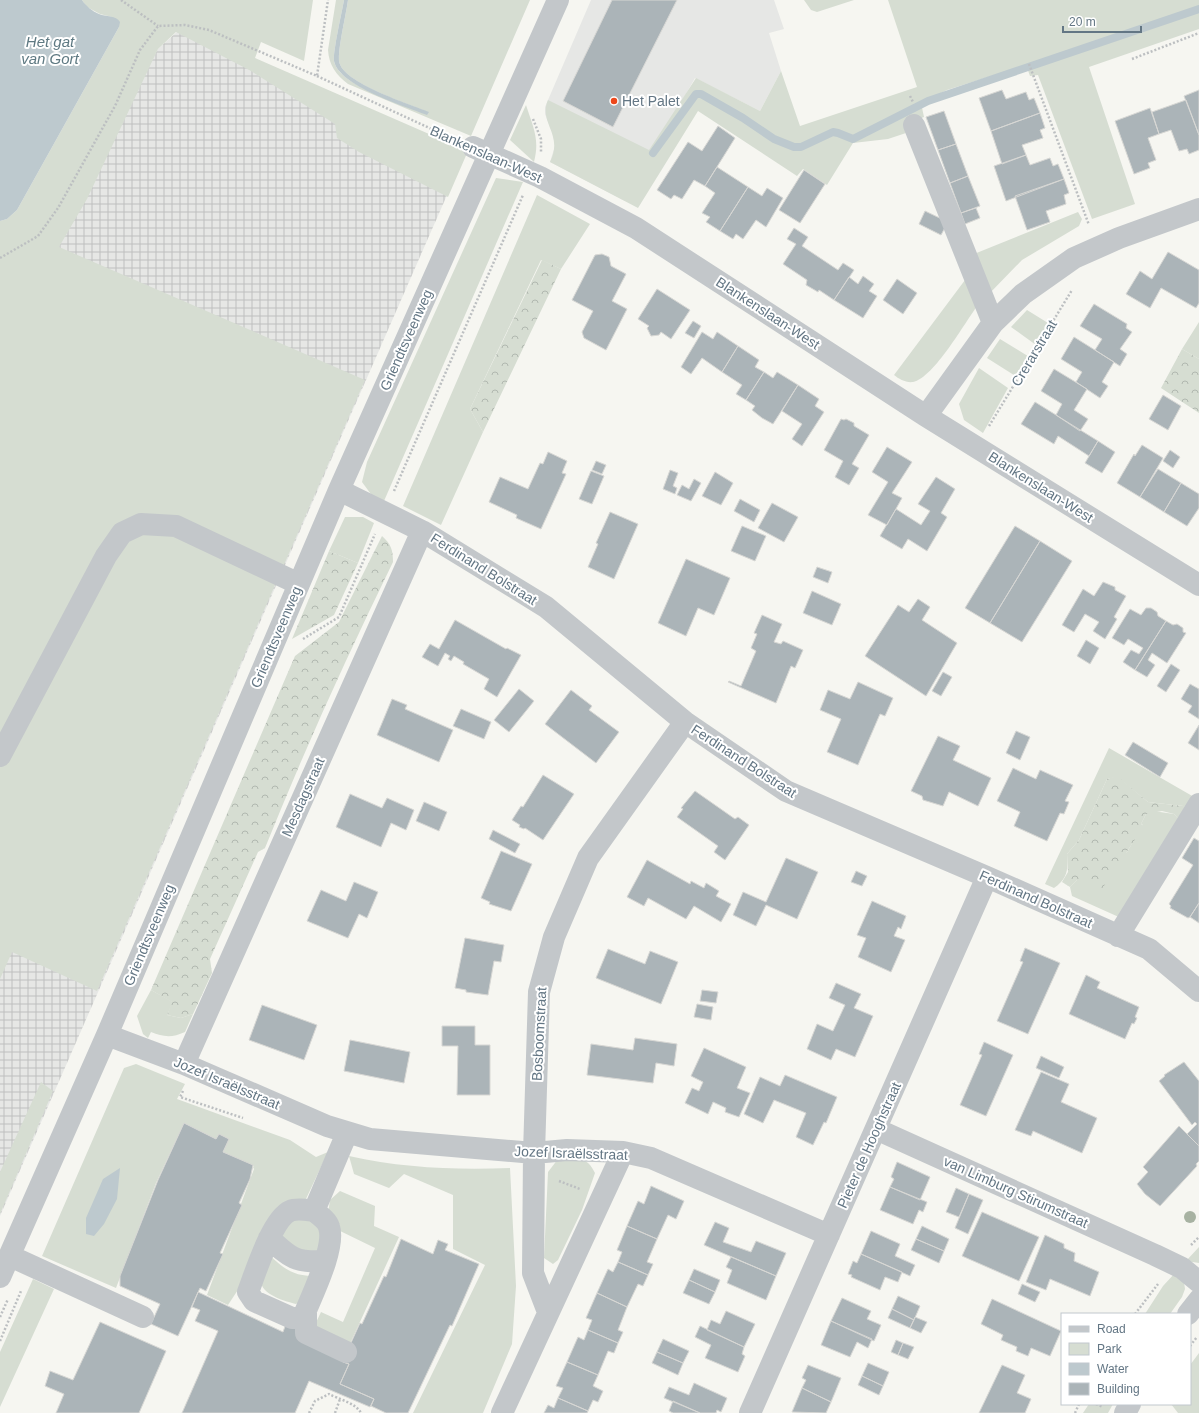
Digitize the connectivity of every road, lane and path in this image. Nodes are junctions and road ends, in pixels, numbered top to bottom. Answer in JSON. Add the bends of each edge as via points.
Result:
{"nodes":[{"id":1,"x":121,"y":0,"type":"edge"},
{"id":2,"x":328,"y":0,"type":"edge"},
{"id":3,"x":558,"y":0,"type":"edge"},
{"id":4,"x":158,"y":26,"type":"junction"},
{"id":5,"x":1199,"y":33,"type":"edge"},
{"id":6,"x":1132,"y":59,"type":"dead end"},
{"id":7,"x":1029,"y":64,"type":"dead end"},
{"id":8,"x":317,"y":76,"type":"junction"},
{"id":9,"x":914,"y":125,"type":"dead end"},
{"id":10,"x":481,"y":151,"type":"junction"},
{"id":11,"x":532,"y":174,"type":"junction"},
{"id":12,"x":1199,"y":209,"type":"edge"},
{"id":13,"x":1097,"y":248,"type":"junction"},
{"id":14,"x":0,"y":258,"type":"edge"},
{"id":15,"x":1074,"y":258,"type":"junction"},
{"id":16,"x":993,"y":323,"type":"junction"},
{"id":17,"x":926,"y":416,"type":"junction"},
{"id":18,"x":976,"y":447,"type":"junction"},
{"id":19,"x":339,"y":490,"type":"junction"},
{"id":20,"x":385,"y":513,"type":"junction"},
{"id":21,"x":422,"y":531,"type":"junction"},
{"id":22,"x":299,"y":584,"type":"junction"},
{"id":23,"x":1199,"y":585,"type":"edge"},
{"id":24,"x":299,"y":642,"type":"dead end"},
{"id":25,"x":685,"y":722,"type":"junction"},
{"id":26,"x":0,"y":756,"type":"edge"},
{"id":27,"x":1199,"y":804,"type":"edge"},
{"id":28,"x":987,"y":877,"type":"junction"},
{"id":29,"x":1118,"y":936,"type":"junction"},
{"id":30,"x":1199,"y":991,"type":"edge"},
{"id":31,"x":107,"y":1035,"type":"junction"},
{"id":32,"x":184,"y":1064,"type":"junction"},
{"id":33,"x":185,"y":1087,"type":"dead end"},
{"id":34,"x":247,"y":1120,"type":"dead end"},
{"id":35,"x":876,"y":1129,"type":"junction"},
{"id":36,"x":347,"y":1133,"type":"junction"},
{"id":37,"x":623,"y":1152,"type":"junction"},
{"id":38,"x":534,"y":1162,"type":"junction"},
{"id":39,"x":602,"y":1197,"type":"junction"},
{"id":40,"x":314,"y":1211,"type":"junction"},
{"id":41,"x":829,"y":1236,"type":"junction"},
{"id":42,"x":269,"y":1238,"type":"junction"},
{"id":43,"x":10,"y":1256,"type":"junction"},
{"id":44,"x":325,"y":1261,"type":"junction"},
{"id":45,"x":32,"y":1266,"type":"junction"},
{"id":46,"x":0,"y":1277,"type":"edge"},
{"id":47,"x":1199,"y":1282,"type":"edge"},
{"id":48,"x":9,"y":1297,"type":"dead end"},
{"id":49,"x":1199,"y":1300,"type":"edge"},
{"id":50,"x":306,"y":1311,"type":"junction"},
{"id":51,"x":548,"y":1312,"type":"junction"},
{"id":52,"x":1189,"y":1313,"type":"edge"},
{"id":53,"x":0,"y":1317,"type":"edge"},
{"id":54,"x":143,"y":1317,"type":"dead end"},
{"id":55,"x":1199,"y":1334,"type":"edge"},
{"id":56,"x":0,"y":1340,"type":"edge"},
{"id":57,"x":1191,"y":1345,"type":"edge"},
{"id":58,"x":346,"y":1352,"type":"dead end"},
{"id":59,"x":340,"y":1399,"type":"junction"},
{"id":60,"x":309,"y":1413,"type":"edge"},
{"id":61,"x":335,"y":1413,"type":"edge"},
{"id":62,"x":361,"y":1413,"type":"edge"},
{"id":63,"x":502,"y":1413,"type":"edge"},
{"id":64,"x":750,"y":1413,"type":"edge"}],
"edges":[{"from":1,"to":4,"type":"path"},
{"from":2,"to":8,"type":"path"},
{"from":3,"to":10,"type":"street","name":"Griendtsveenweg"},
{"from":4,"to":8,"type":"path","name":"Blankenslaan-West","via":[[184,26],[209,30]]},
{"from":4,"to":14,"type":"path","via":[[140,50],[115,106],[58,208],[38,236]]},
{"from":5,"to":6,"type":"path"},
{"from":7,"to":13,"type":"path"},
{"from":8,"to":10,"type":"path","name":"Blankenslaan-West"},
{"from":9,"to":16,"type":"street"},
{"from":10,"to":11,"type":"street","name":"Blankenslaan-West"},
{"from":10,"to":19,"type":"street","name":"Griendtsveenweg"},
{"from":11,"to":17,"type":"street","name":"Blankenslaan-West","via":[[636,228]]},
{"from":11,"to":20,"type":"path"},
{"from":12,"to":13,"type":"street"},
{"from":13,"to":15,"type":"street"},
{"from":15,"to":16,"type":"street","via":[[1022,294]]},
{"from":15,"to":18,"type":"path","name":"Crerarstraat","via":[[1082,274]]},
{"from":16,"to":17,"type":"street"},
{"from":17,"to":18,"type":"street","name":"Blankenslaan-West"},
{"from":18,"to":23,"type":"street","name":"Blankenslaan-West"},
{"from":19,"to":20,"type":"street","name":"Ferdinand Bolstraat"},
{"from":19,"to":22,"type":"street","name":"Griendtsveenweg"},
{"from":20,"to":21,"type":"street","name":"Ferdinand Bolstraat"},
{"from":20,"to":24,"type":"path","via":[[339,617]]},
{"from":21,"to":25,"type":"street","name":"Ferdinand Bolstraat","via":[[546,607]]},
{"from":21,"to":32,"type":"street","name":"Mesdagstraat"},
{"from":22,"to":26,"type":"street","via":[[176,526],[141,524],[122,533],[106,556]]},
{"from":22,"to":31,"type":"street","name":"Griendtsveenweg"},
{"from":25,"to":28,"type":"street","name":"Ferdinand Bolstraat","via":[[786,791]]},
{"from":25,"to":38,"type":"street","name":"Bosboomstraat","via":[[588,858],[554,938],[539,992]]},
{"from":27,"to":29,"type":"street"},
{"from":28,"to":29,"type":"street","name":"Ferdinand Bolstraat"},
{"from":28,"to":35,"type":"street","name":"Pieter de Hooghstraat"},
{"from":29,"to":30,"type":"street","name":"Ferdinand Bolstraat","via":[[1149,949]]},
{"from":31,"to":32,"type":"street","name":"Jozef Israëlsstraat"},
{"from":31,"to":43,"type":"street","name":"Griendtsveenweg"},
{"from":32,"to":36,"type":"street","name":"Jozef Israëlsstraat"},
{"from":33,"to":34,"type":"path","via":[[180,1097]]},
{"from":35,"to":41,"type":"street","name":"Pieter de Hooghstraat"},
{"from":35,"to":47,"type":"street","name":"van Limburg Stirumstraat","via":[[1155,1255],[1182,1268]]},
{"from":36,"to":38,"type":"street","name":"Jozef Israëlsstraat","via":[[370,1139]]},
{"from":36,"to":40,"type":"street"},
{"from":37,"to":38,"type":"street","name":"Jozef Israëlsstraat","via":[[567,1150]]},
{"from":37,"to":39,"type":"street"},
{"from":37,"to":41,"type":"street","name":"Jozef Israëlsstraat","via":[[651,1158]]},
{"from":38,"to":39,"type":"path"},
{"from":38,"to":51,"type":"street","name":"Bosboomstraat","via":[[534,1273]]},
{"from":39,"to":51,"type":"street"},
{"from":40,"to":42,"type":"street","via":[[288,1212]]},
{"from":40,"to":44,"type":"street","via":[[329,1225],[332,1238]]},
{"from":41,"to":64,"type":"street","name":"Pieter de Hooghstraat"},
{"from":42,"to":44,"type":"street","via":[[287,1254],[304,1262]]},
{"from":42,"to":50,"type":"street","via":[[248,1292],[250,1298],[292,1318],[301,1318]]},
{"from":43,"to":45,"type":"street"},
{"from":43,"to":46,"type":"street","name":"Griendtsveenweg"},
{"from":44,"to":50,"type":"street"},
{"from":45,"to":54,"type":"street"},
{"from":45,"to":56,"type":"path"},
{"from":48,"to":53,"type":"path"},
{"from":49,"to":52,"type":"street"},
{"from":50,"to":58,"type":"street","via":[[306,1333]]},
{"from":51,"to":63,"type":"street"},
{"from":55,"to":57,"type":"path"},
{"from":59,"to":60,"type":"path","via":[[328,1394],[314,1401]]},
{"from":59,"to":61,"type":"path"},
{"from":59,"to":62,"type":"path","via":[[359,1409]]}]}
